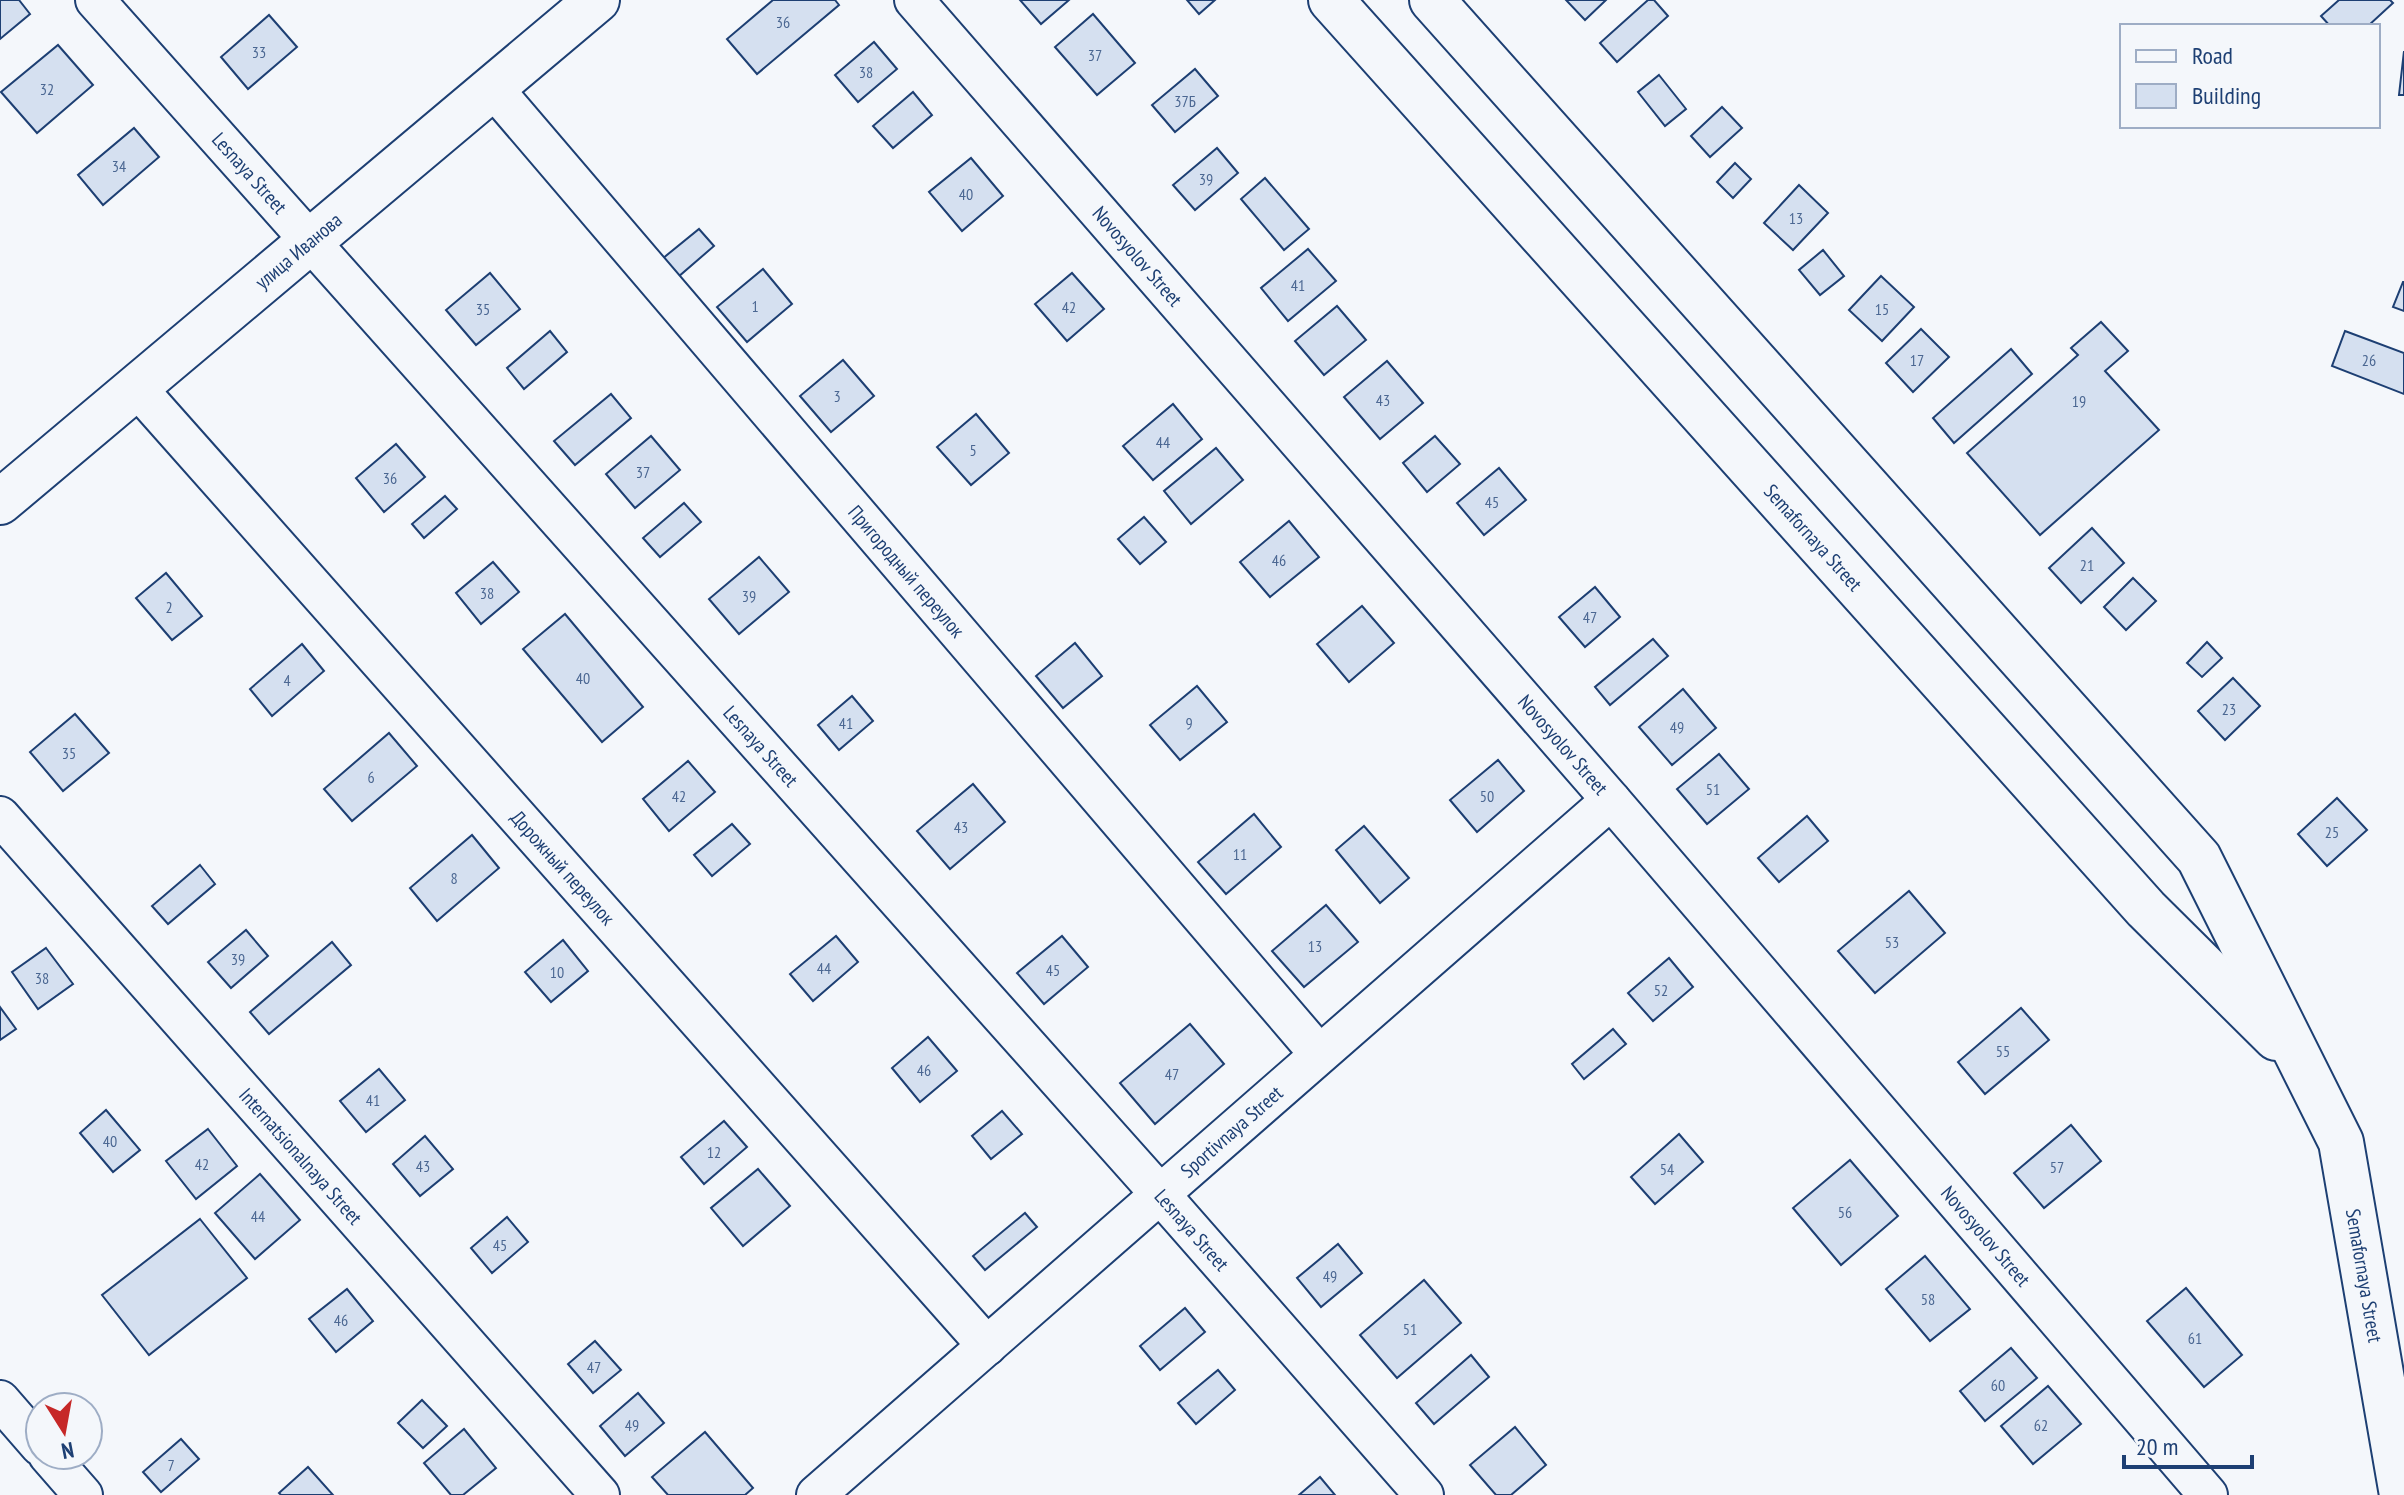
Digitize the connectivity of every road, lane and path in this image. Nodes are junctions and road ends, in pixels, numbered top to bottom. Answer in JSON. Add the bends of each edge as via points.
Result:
{"nodes":[{"id":1,"x":95,"y":0,"type":"edge"},
{"id":2,"x":597,"y":0,"type":"edge"},
{"id":3,"x":914,"y":0,"type":"edge"},
{"id":4,"x":1331,"y":0,"type":"edge"},
{"id":5,"x":1432,"y":0,"type":"edge"},
{"id":6,"x":493,"y":88,"type":"junction"},
{"id":7,"x":309,"y":242,"type":"junction"},
{"id":8,"x":138,"y":389,"type":"junction"},
{"id":9,"x":0,"y":502,"type":"edge"},
{"id":10,"x":1611,"y":800,"type":"junction"},
{"id":11,"x":0,"y":816,"type":"edge"},
{"id":12,"x":2199,"y":858,"type":"junction"},
{"id":13,"x":2146,"y":909,"type":"junction"},
{"id":14,"x":1319,"y":1054,"type":"junction"},
{"id":15,"x":2304,"y":1065,"type":"junction"},
{"id":16,"x":1160,"y":1194,"type":"junction"},
{"id":17,"x":987,"y":1346,"type":"junction"},
{"id":18,"x":0,"y":1400,"type":"edge"},
{"id":19,"x":24,"y":1428,"type":"edge"},
{"id":20,"x":62,"y":1471,"type":"edge"},
{"id":21,"x":83,"y":1495,"type":"edge"},
{"id":22,"x":600,"y":1495,"type":"edge"},
{"id":23,"x":816,"y":1495,"type":"edge"},
{"id":24,"x":1424,"y":1495,"type":"edge"},
{"id":25,"x":2208,"y":1495,"type":"edge"},
{"id":26,"x":2402,"y":1495,"type":"edge"}],
"edges":[{"from":1,"to":7,"type":"street","name":"Lesnaya Street"},
{"from":2,"to":6,"type":"street","name":"улица Иванова"},
{"from":3,"to":10,"type":"street","name":"Novosyolov Street"},
{"from":4,"to":13,"type":"street","name":"Semafornaya Street"},
{"from":5,"to":12,"type":"street","name":"Semafornaya Street"},
{"from":6,"to":7,"type":"street","name":"улица Иванова"},
{"from":6,"to":14,"type":"street","name":"Пригородный переулок"},
{"from":7,"to":8,"type":"street","name":"улица Иванова"},
{"from":7,"to":16,"type":"street","name":"Lesnaya Street"},
{"from":8,"to":9,"type":"street","name":"улица Иванова"},
{"from":8,"to":17,"type":"street","name":"Дорожный переулок"},
{"from":10,"to":14,"type":"street","name":"Sportivnaya Street"},
{"from":10,"to":25,"type":"street","name":"Novosyolov Street"},
{"from":11,"to":22,"type":"street","name":"Internatsionalnaya Street"},
{"from":12,"to":13,"type":"street","via":[[2204,901],[2194,916],[2169,917]]},
{"from":12,"to":15,"type":"street","name":"Semafornaya Street"},
{"from":13,"to":15,"type":"street","name":"Semafornaya Street"},
{"from":14,"to":16,"type":"street","name":"Sportivnaya Street"},
{"from":15,"to":26,"type":"street","name":"Semafornaya Street","via":[[2341,1142]]},
{"from":16,"to":17,"type":"street","name":"Sportivnaya Street"},
{"from":16,"to":24,"type":"street","name":"Lesnaya Street"},
{"from":17,"to":23,"type":"street","name":"Sportivnaya Street"},
{"from":18,"to":19,"type":"street"},
{"from":20,"to":21,"type":"street"}]}
